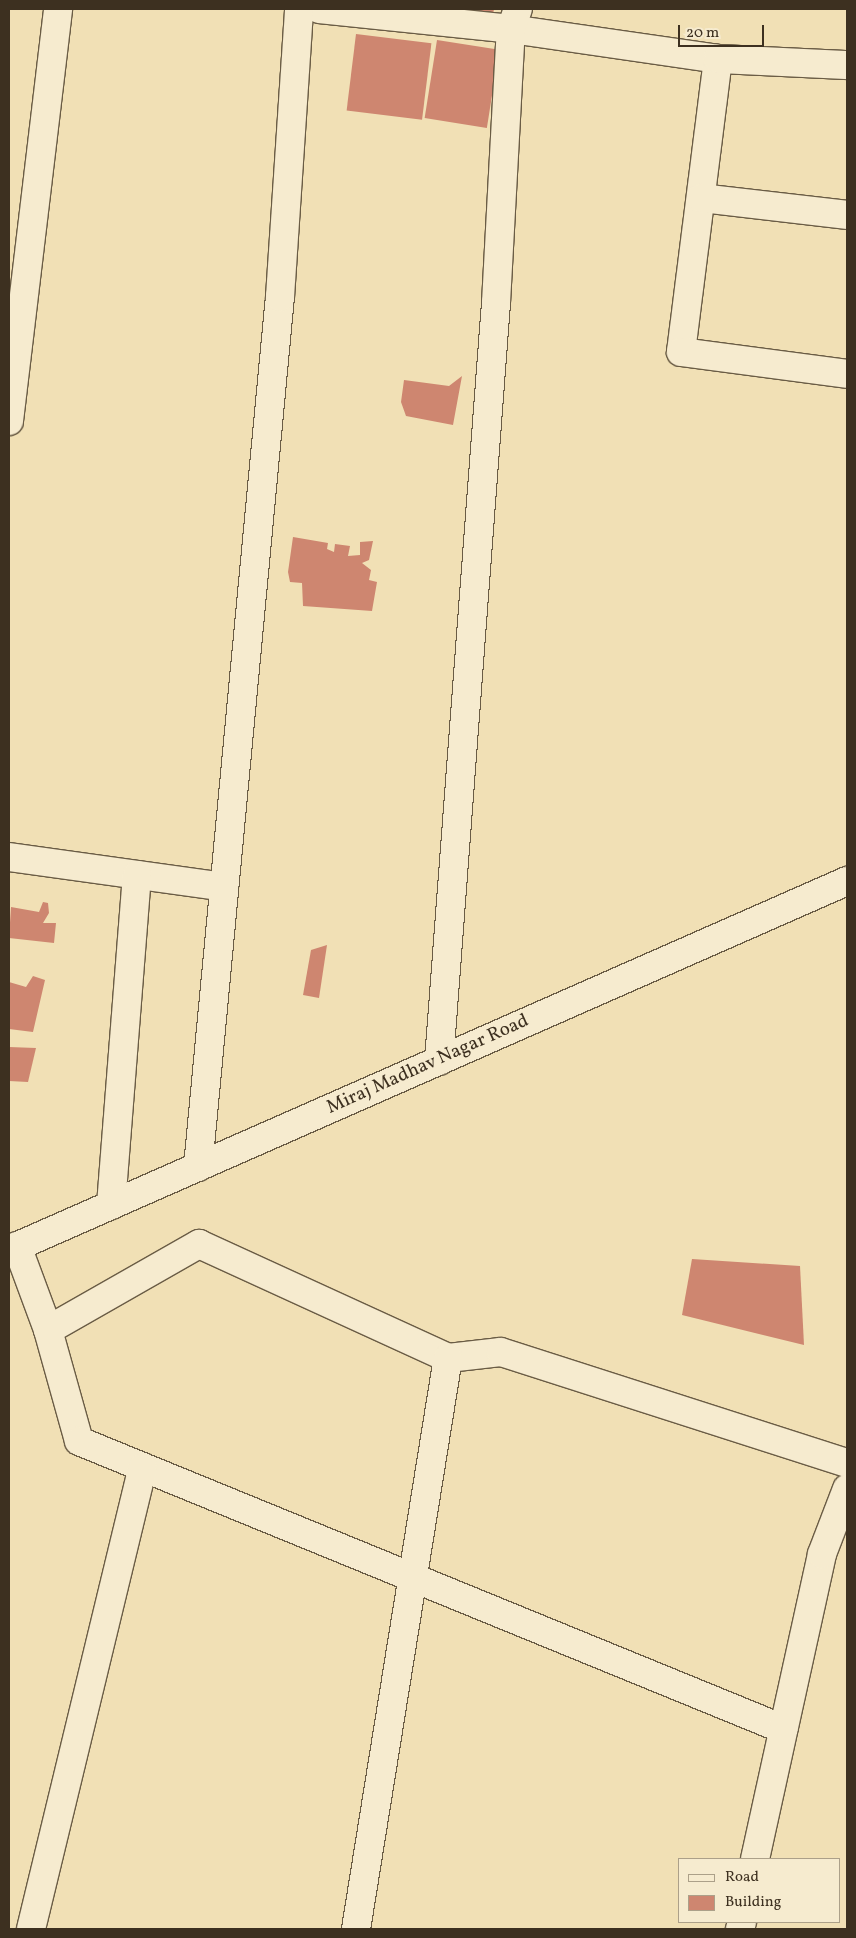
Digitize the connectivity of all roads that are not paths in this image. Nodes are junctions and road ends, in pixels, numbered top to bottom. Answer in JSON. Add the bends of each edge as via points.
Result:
{"nodes":[{"id":1,"x":58,"y":9,"type":"edge"},
{"id":2,"x":299,"y":9,"type":"edge"},
{"id":3,"x":319,"y":9,"type":"edge"},
{"id":4,"x":514,"y":19,"type":"edge"},
{"id":5,"x":718,"y":59,"type":"junction"},
{"id":6,"x":847,"y":65,"type":"edge"},
{"id":7,"x":701,"y":198,"type":"junction"},
{"id":8,"x":847,"y":215,"type":"edge"},
{"id":9,"x":847,"y":374,"type":"edge"},
{"id":10,"x":9,"y":421,"type":"edge"},
{"id":11,"x":9,"y":858,"type":"edge"},
{"id":12,"x":137,"y":875,"type":"junction"},
{"id":13,"x":847,"y":881,"type":"edge"},
{"id":14,"x":224,"y":887,"type":"junction"},
{"id":15,"x":438,"y":1061,"type":"junction"},
{"id":16,"x":198,"y":1167,"type":"junction"},
{"id":17,"x":111,"y":1205,"type":"junction"},
{"id":18,"x":13,"y":1248,"type":"edge"},
{"id":19,"x":48,"y":1330,"type":"junction"},
{"id":20,"x":448,"y":1358,"type":"junction"},
{"id":21,"x":847,"y":1463,"type":"edge"},
{"id":22,"x":143,"y":1466,"type":"junction"},
{"id":23,"x":847,"y":1489,"type":"edge"},
{"id":24,"x":413,"y":1575,"type":"junction"},
{"id":25,"x":783,"y":1729,"type":"junction"},
{"id":26,"x":755,"y":1858,"type":"edge"},
{"id":27,"x":31,"y":1929,"type":"edge"},
{"id":28,"x":356,"y":1929,"type":"edge"}],
"edges":[{"from":1,"to":10,"type":"street"},
{"from":2,"to":14,"type":"street","via":[[280,297]]},
{"from":3,"to":4,"type":"street"},
{"from":4,"to":5,"type":"street"},
{"from":4,"to":15,"type":"street","via":[[496,304]]},
{"from":5,"to":6,"type":"street"},
{"from":5,"to":7,"type":"street"},
{"from":7,"to":8,"type":"street"},
{"from":7,"to":9,"type":"street","via":[[681,352]]},
{"from":11,"to":12,"type":"street"},
{"from":12,"to":14,"type":"street"},
{"from":12,"to":17,"type":"street"},
{"from":13,"to":15,"type":"street","name":"Miraj Madhav Nagar Road"},
{"from":14,"to":16,"type":"street"},
{"from":15,"to":16,"type":"street","name":"Miraj Madhav Nagar Road"},
{"from":16,"to":17,"type":"street","name":"Miraj Madhav Nagar Road"},
{"from":17,"to":18,"type":"street","name":"Miraj Madhav Nagar Road"},
{"from":18,"to":19,"type":"street"},
{"from":19,"to":20,"type":"street","via":[[199,1244]]},
{"from":19,"to":22,"type":"street","via":[[79,1441]]},
{"from":20,"to":21,"type":"street","via":[[501,1352]]},
{"from":20,"to":24,"type":"street"},
{"from":22,"to":24,"type":"street"},
{"from":22,"to":27,"type":"street"},
{"from":23,"to":25,"type":"street","via":[[822,1554]]},
{"from":24,"to":25,"type":"street"},
{"from":24,"to":28,"type":"street"},
{"from":25,"to":26,"type":"street"}]}
